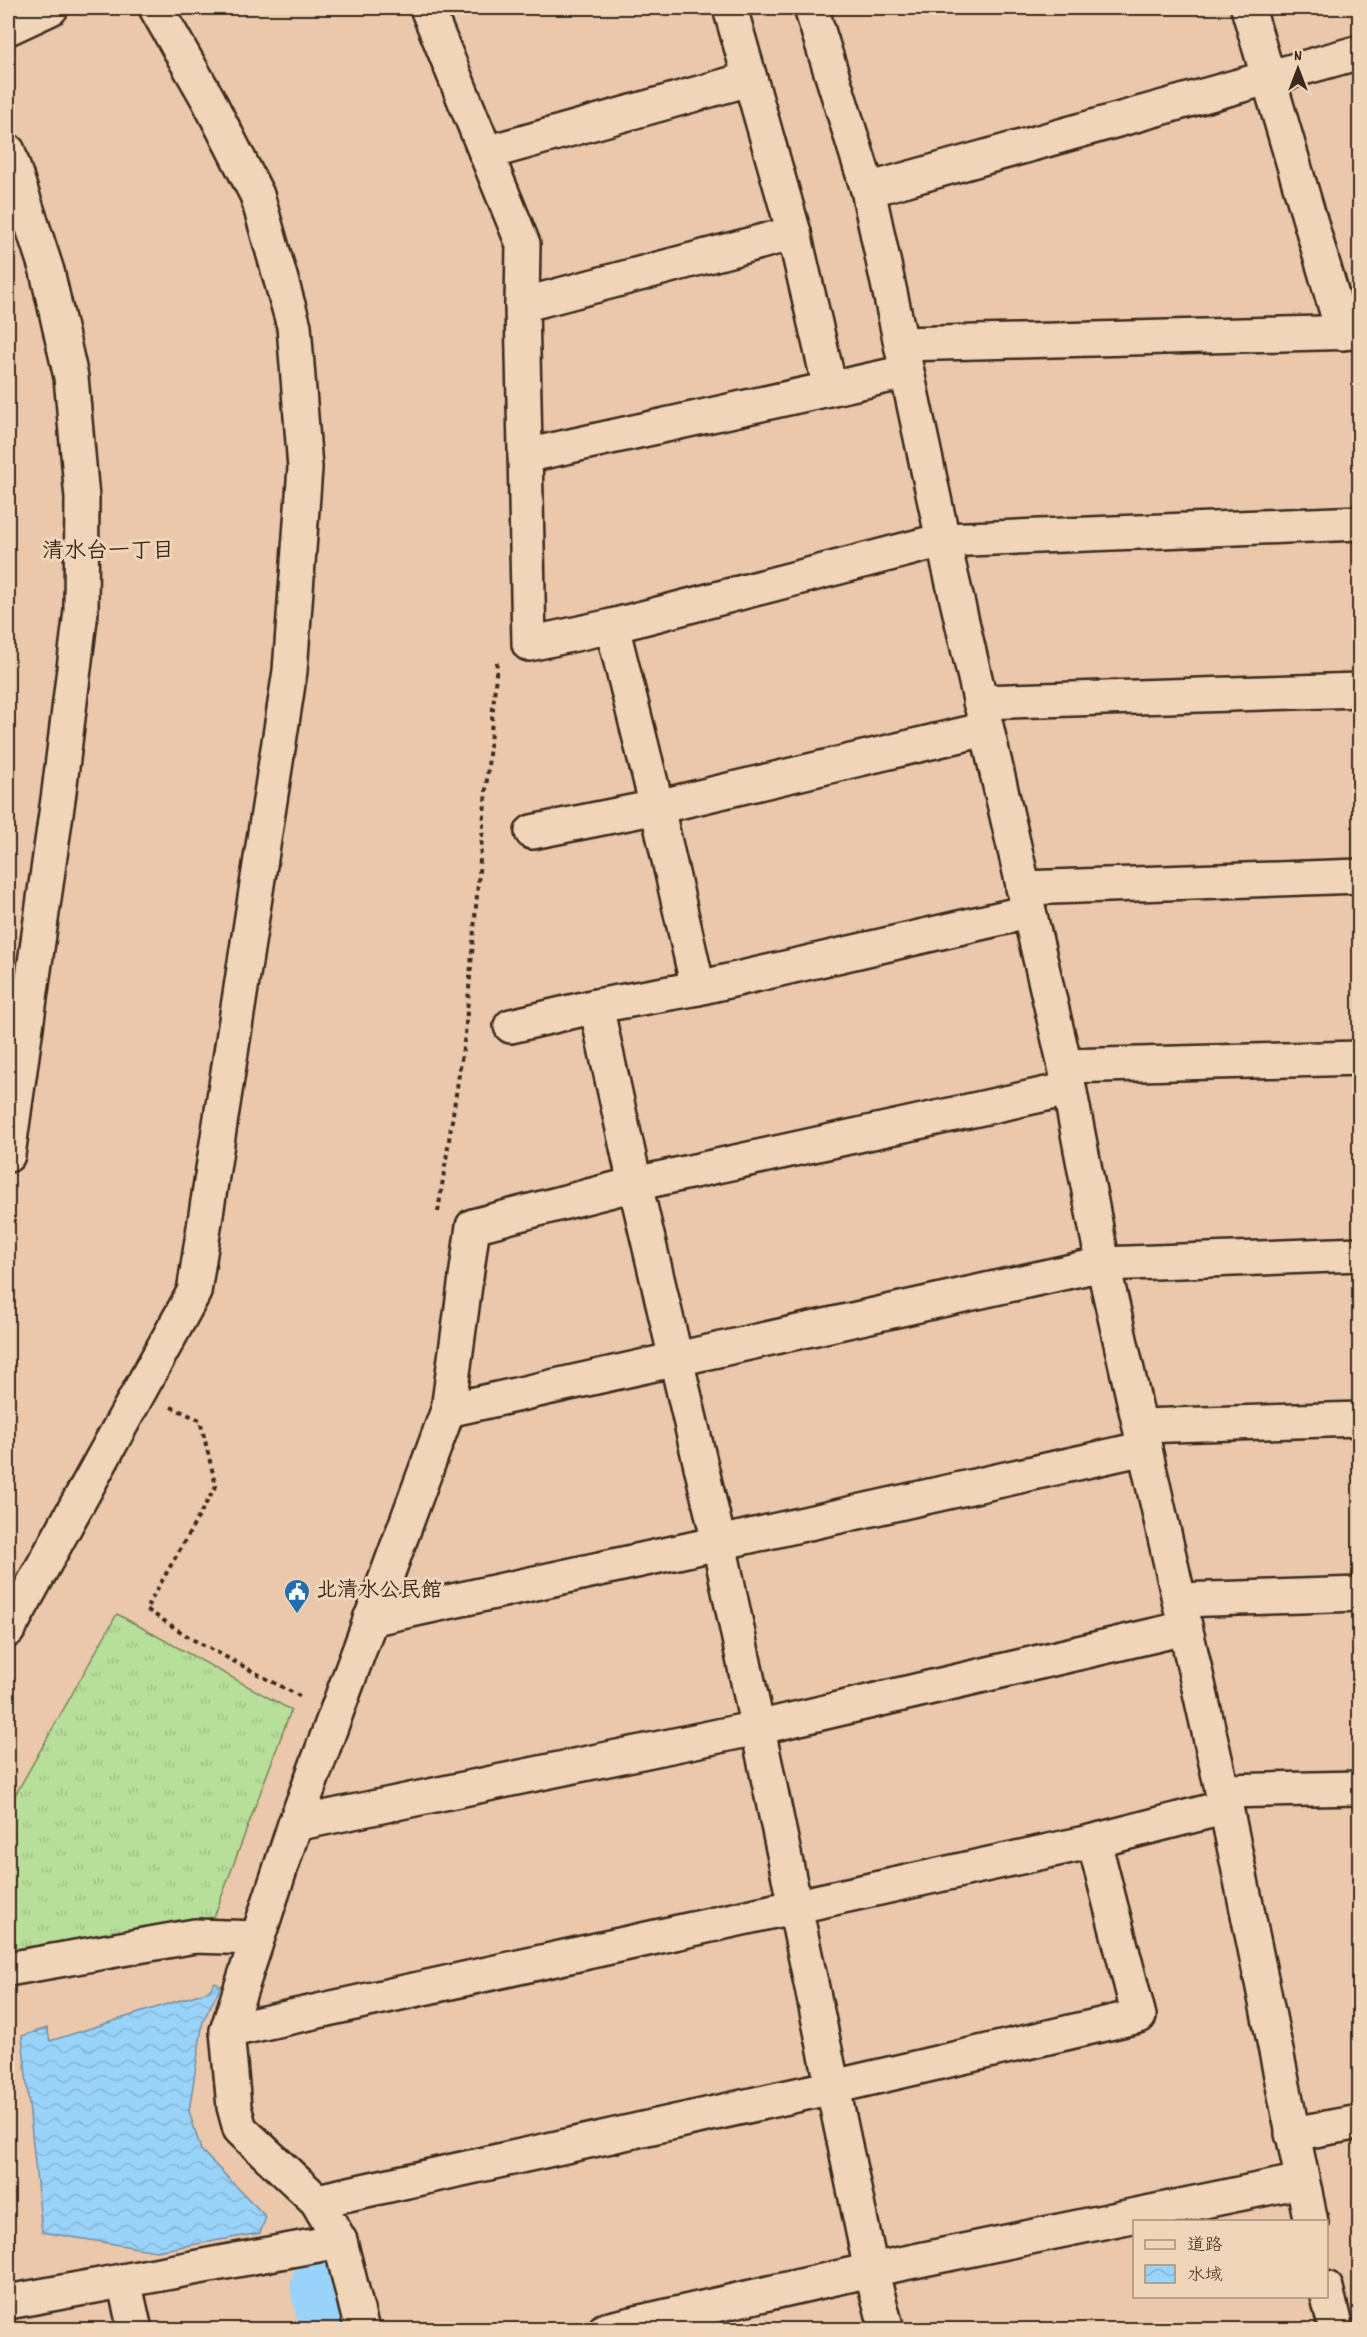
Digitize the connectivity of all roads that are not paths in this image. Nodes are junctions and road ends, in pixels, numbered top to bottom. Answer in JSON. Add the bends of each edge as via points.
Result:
{"nodes":[{"id":1,"x":51,"y":8,"type":"edge"},
{"id":2,"x":156,"y":8,"type":"edge"},
{"id":3,"x":427,"y":8,"type":"edge"},
{"id":4,"x":730,"y":8,"type":"edge"},
{"id":5,"x":811,"y":8,"type":"edge"},
{"id":6,"x":1248,"y":8,"type":"edge"},
{"id":7,"x":8,"y":28,"type":"edge"},
{"id":8,"x":1359,"y":52,"type":"edge"},
{"id":9,"x":1268,"y":76,"type":"junction"},
{"id":10,"x":749,"y":79,"type":"junction"},
{"id":11,"x":8,"y":152,"type":"edge"},
{"id":12,"x":486,"y":153,"type":"junction"},
{"id":13,"x":868,"y":190,"type":"junction"},
{"id":14,"x":794,"y":233,"type":"junction"},
{"id":15,"x":522,"y":305,"type":"junction"},
{"id":16,"x":1351,"y":332,"type":"edge"},
{"id":17,"x":903,"y":358,"type":"junction"},
{"id":18,"x":830,"y":388,"type":"junction"},
{"id":19,"x":525,"y":456,"type":"junction"},
{"id":20,"x":1359,"y":523,"type":"edge"},
{"id":21,"x":943,"y":540,"type":"junction"},
{"id":22,"x":612,"y":626,"type":"junction"},
{"id":23,"x":1359,"y":690,"type":"edge"},
{"id":24,"x":983,"y":715,"type":"junction"},
{"id":25,"x":657,"y":807,"type":"junction"},
{"id":26,"x":532,"y":832,"type":"dead end"},
{"id":27,"x":1359,"y":876,"type":"edge"},
{"id":28,"x":1026,"y":900,"type":"junction"},
{"id":29,"x":698,"y":988,"type":"junction"},
{"id":30,"x":596,"y":1006,"type":"junction"},
{"id":31,"x":511,"y":1026,"type":"dead end"},
{"id":32,"x":1359,"y":1058,"type":"edge"},
{"id":33,"x":1067,"y":1077,"type":"junction"},
{"id":34,"x":8,"y":1155,"type":"edge"},
{"id":35,"x":635,"y":1184,"type":"junction"},
{"id":36,"x":1359,"y":1254,"type":"edge"},
{"id":37,"x":1103,"y":1264,"type":"junction"},
{"id":38,"x":677,"y":1360,"type":"junction"},
{"id":39,"x":448,"y":1410,"type":"junction"},
{"id":40,"x":1359,"y":1419,"type":"edge"},
{"id":41,"x":1143,"y":1437,"type":"junction"},
{"id":42,"x":719,"y":1543,"type":"junction"},
{"id":43,"x":1359,"y":1594,"type":"edge"},
{"id":44,"x":1182,"y":1614,"type":"junction"},
{"id":45,"x":370,"y":1619,"type":"junction"},
{"id":46,"x":8,"y":1630,"type":"edge"},
{"id":47,"x":757,"y":1728,"type":"junction"},
{"id":48,"x":1359,"y":1788,"type":"edge"},
{"id":49,"x":1224,"y":1799,"type":"junction"},
{"id":50,"x":295,"y":1824,"type":"junction"},
{"id":51,"x":1094,"y":1841,"type":"junction"},
{"id":52,"x":794,"y":1906,"type":"junction"},
{"id":53,"x":257,"y":1938,"type":"junction"},
{"id":54,"x":8,"y":1969,"type":"edge"},
{"id":55,"x":227,"y":2031,"type":"junction"},
{"id":56,"x":833,"y":2087,"type":"junction"},
{"id":57,"x":1359,"y":2122,"type":"edge"},
{"id":58,"x":1292,"y":2134,"type":"junction"},
{"id":59,"x":1301,"y":2181,"type":"junction"},
{"id":60,"x":317,"y":2201,"type":"junction"},
{"id":61,"x":1311,"y":2220,"type":"edge"},
{"id":62,"x":340,"y":2241,"type":"junction"},
{"id":63,"x":871,"y":2271,"type":"junction"},
{"id":64,"x":124,"y":2281,"type":"junction"},
{"id":65,"x":1328,"y":2296,"type":"edge"},
{"id":66,"x":8,"y":2302,"type":"edge"},
{"id":67,"x":135,"y":2330,"type":"edge"},
{"id":68,"x":362,"y":2330,"type":"edge"},
{"id":69,"x":605,"y":2330,"type":"edge"},
{"id":70,"x":887,"y":2330,"type":"edge"},
{"id":71,"x":1336,"y":2330,"type":"edge"}],
"edges":[{"from":1,"to":7,"type":"street"},
{"from":2,"to":46,"type":"street","via":[[257,195],[294,326],[305,468],[290,671],[194,1292]]},
{"from":3,"to":12,"type":"street"},
{"from":4,"to":10,"type":"street"},
{"from":5,"to":13,"type":"street"},
{"from":6,"to":9,"type":"street"},
{"from":8,"to":9,"type":"street"},
{"from":9,"to":13,"type":"street"},
{"from":9,"to":16,"type":"street"},
{"from":10,"to":12,"type":"street"},
{"from":10,"to":14,"type":"street"},
{"from":11,"to":34,"type":"street","via":[[47,271],[71,377],[82,498],[81,611]]},
{"from":12,"to":15,"type":"street","via":[[523,244]]},
{"from":13,"to":17,"type":"street"},
{"from":14,"to":15,"type":"street"},
{"from":14,"to":18,"type":"street"},
{"from":15,"to":19,"type":"street"},
{"from":16,"to":17,"type":"street"},
{"from":17,"to":18,"type":"street"},
{"from":17,"to":21,"type":"street"},
{"from":18,"to":19,"type":"street"},
{"from":19,"to":22,"type":"street","via":[[529,644]]},
{"from":20,"to":21,"type":"street"},
{"from":21,"to":22,"type":"street"},
{"from":21,"to":24,"type":"street"},
{"from":22,"to":25,"type":"street"},
{"from":23,"to":24,"type":"street"},
{"from":24,"to":25,"type":"street"},
{"from":24,"to":28,"type":"street"},
{"from":25,"to":26,"type":"street"},
{"from":25,"to":29,"type":"street"},
{"from":27,"to":28,"type":"street"},
{"from":28,"to":29,"type":"street"},
{"from":28,"to":33,"type":"street"},
{"from":29,"to":30,"type":"street"},
{"from":30,"to":31,"type":"street"},
{"from":30,"to":35,"type":"street"},
{"from":32,"to":33,"type":"street"},
{"from":33,"to":35,"type":"street"},
{"from":33,"to":37,"type":"street"},
{"from":35,"to":38,"type":"street"},
{"from":35,"to":39,"type":"street","via":[[473,1226]]},
{"from":36,"to":37,"type":"street"},
{"from":37,"to":38,"type":"street"},
{"from":37,"to":41,"type":"street"},
{"from":38,"to":39,"type":"street"},
{"from":38,"to":42,"type":"street"},
{"from":39,"to":45,"type":"street"},
{"from":40,"to":41,"type":"street"},
{"from":41,"to":42,"type":"street"},
{"from":41,"to":44,"type":"street"},
{"from":42,"to":45,"type":"street"},
{"from":42,"to":47,"type":"street"},
{"from":43,"to":44,"type":"street"},
{"from":44,"to":47,"type":"street"},
{"from":44,"to":49,"type":"street"},
{"from":45,"to":50,"type":"street"},
{"from":47,"to":50,"type":"street"},
{"from":47,"to":52,"type":"street"},
{"from":48,"to":49,"type":"street"},
{"from":49,"to":51,"type":"street"},
{"from":49,"to":58,"type":"street"},
{"from":50,"to":53,"type":"street"},
{"from":51,"to":52,"type":"street"},
{"from":51,"to":56,"type":"street","via":[[1139,2016]]},
{"from":52,"to":55,"type":"street"},
{"from":52,"to":56,"type":"street"},
{"from":53,"to":54,"type":"street","via":[[195,1936]]},
{"from":53,"to":55,"type":"street"},
{"from":55,"to":60,"type":"street","via":[[234,2107],[240,2129]]},
{"from":56,"to":60,"type":"street"},
{"from":56,"to":63,"type":"street"},
{"from":57,"to":58,"type":"street"},
{"from":58,"to":59,"type":"street"},
{"from":59,"to":61,"type":"street"},
{"from":59,"to":63,"type":"street"},
{"from":60,"to":62,"type":"street"},
{"from":62,"to":64,"type":"street"},
{"from":62,"to":68,"type":"street"},
{"from":63,"to":69,"type":"street"},
{"from":63,"to":70,"type":"street"},
{"from":64,"to":66,"type":"street"},
{"from":64,"to":67,"type":"street"},
{"from":65,"to":71,"type":"street"}]}
